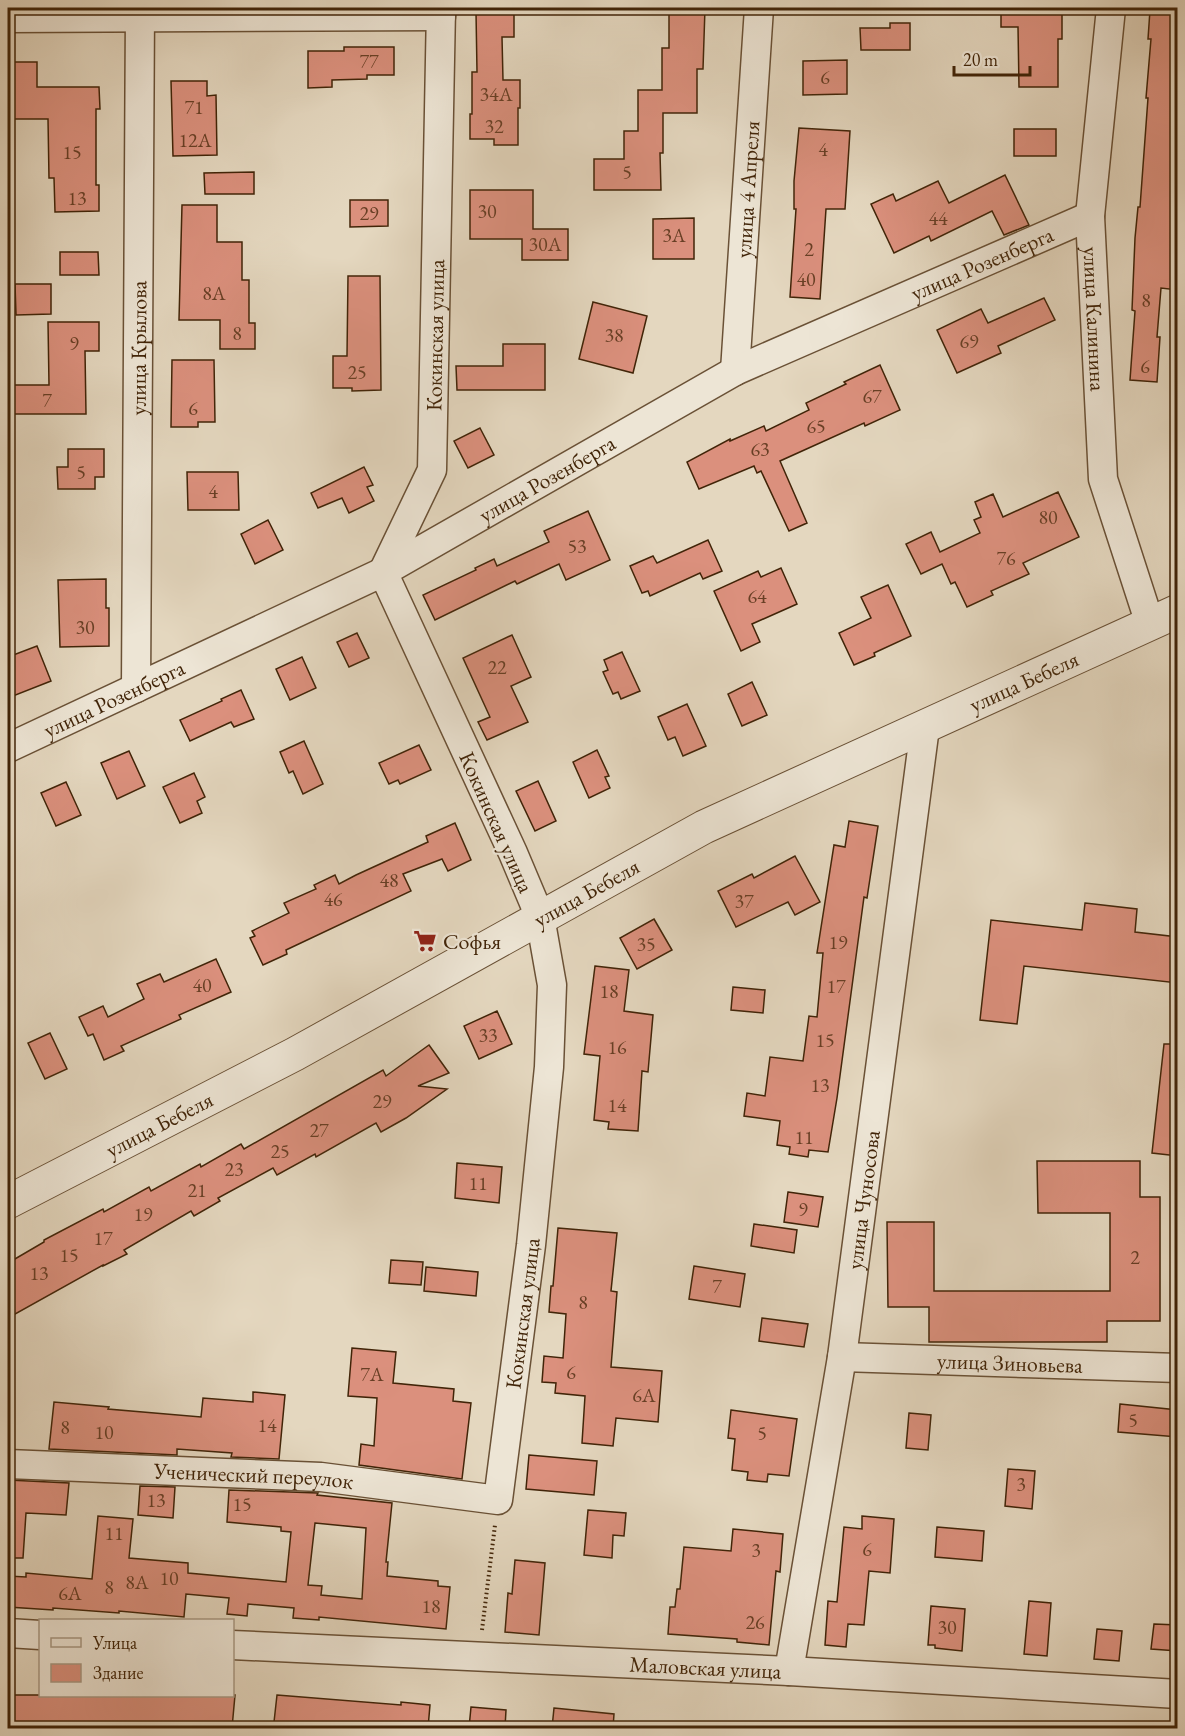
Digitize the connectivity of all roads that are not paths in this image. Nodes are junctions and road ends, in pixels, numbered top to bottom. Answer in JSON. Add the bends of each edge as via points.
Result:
{"nodes":[{"id":1,"x":759,"y":8,"type":"edge"},
{"id":2,"x":1111,"y":8,"type":"edge"},
{"id":3,"x":140,"y":12,"type":"edge"},
{"id":4,"x":441,"y":12,"type":"edge"},
{"id":5,"x":8,"y":18,"type":"edge"},
{"id":6,"x":1090,"y":216,"type":"junction"},
{"id":7,"x":735,"y":371,"type":"junction"},
{"id":8,"x":384,"y":572,"type":"junction"},
{"id":9,"x":1164,"y":617,"type":"edge"},
{"id":10,"x":136,"y":688,"type":"junction"},
{"id":11,"x":926,"y":727,"type":"junction"},
{"id":12,"x":8,"y":748,"type":"edge"},
{"id":13,"x":540,"y":917,"type":"junction"},
{"id":14,"x":8,"y":1202,"type":"edge"},
{"id":15,"x":842,"y":1357,"type":"junction"},
{"id":16,"x":1178,"y":1368,"type":"edge"},
{"id":17,"x":8,"y":1464,"type":"edge"},
{"id":18,"x":498,"y":1500,"type":"joint"},
{"id":19,"x":8,"y":1634,"type":"edge"},
{"id":20,"x":39,"y":1635,"type":"edge"},
{"id":21,"x":234,"y":1645,"type":"edge"},
{"id":22,"x":789,"y":1671,"type":"junction"},
{"id":23,"x":1178,"y":1694,"type":"edge"}],
"edges":[{"from":1,"to":7,"type":"street","name":"улица 4 Апреля"},
{"from":2,"to":6,"type":"street","name":"улица Калинина"},
{"from":3,"to":4,"type":"street"},
{"from":3,"to":5,"type":"street"},
{"from":3,"to":10,"type":"street","name":"улица Крылова"},
{"from":4,"to":8,"type":"street","name":"Кокинская улица","via":[[432,470]]},
{"from":6,"to":7,"type":"street","name":"улица Розенберга"},
{"from":6,"to":9,"type":"street","name":"улица Калинина","via":[[1104,479]]},
{"from":7,"to":8,"type":"street","name":"улица Розенберга"},
{"from":8,"to":10,"type":"street","name":"улица Розенберга"},
{"from":8,"to":13,"type":"street","name":"Кокинская улица"},
{"from":9,"to":11,"type":"street","name":"улица Бебеля"},
{"from":10,"to":12,"type":"street","name":"улица Розенберга"},
{"from":11,"to":13,"type":"street","name":"улица Бебеля","via":[[704,827]]},
{"from":11,"to":15,"type":"street","name":"улица Чуносова"},
{"from":13,"to":14,"type":"street","name":"улица Бебеля","via":[[295,1054]]},
{"from":13,"to":18,"type":"street","name":"Кокинская улица","via":[[552,985],[549,1067]]},
{"from":15,"to":16,"type":"street","name":"улица Зиновьева"},
{"from":15,"to":22,"type":"street","name":"улица Чуносова"},
{"from":17,"to":18,"type":"street","name":"Ученический переулок","via":[[321,1477]]},
{"from":19,"to":20,"type":"street"},
{"from":21,"to":22,"type":"street","name":"Маловская улица"},
{"from":22,"to":23,"type":"street","name":"Маловская улица"}]}
